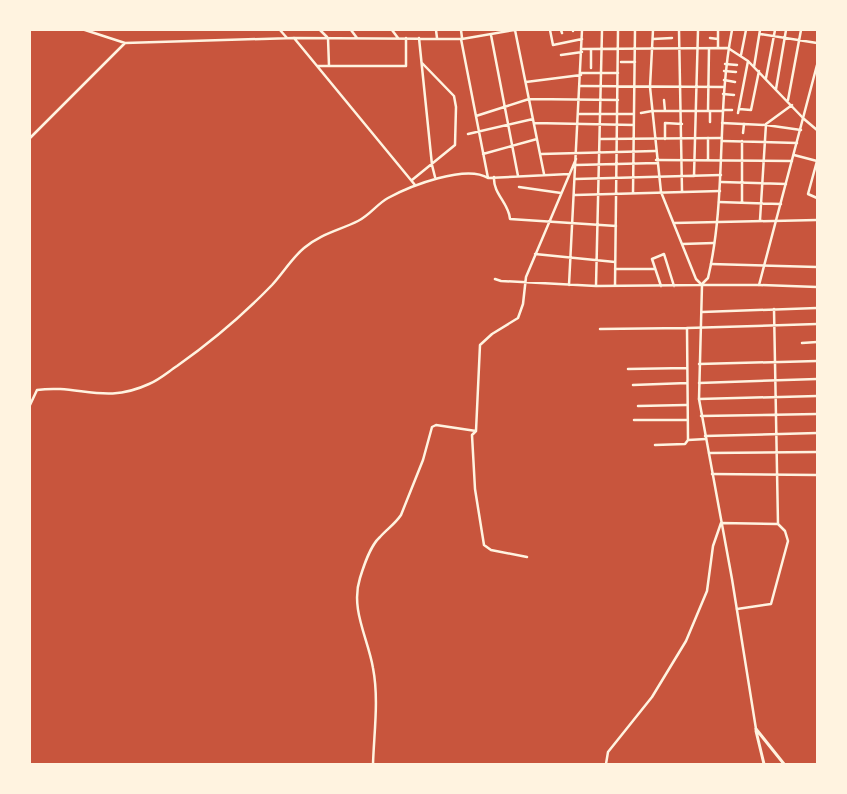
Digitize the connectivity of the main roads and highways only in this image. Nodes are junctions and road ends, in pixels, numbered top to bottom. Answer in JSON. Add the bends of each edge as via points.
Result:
{"nodes":[{"id":1,"x":764,"y":764,"type":"edge"},
{"id":2,"x":784,"y":764,"type":"edge"}],
"edges":[{"from":1,"to":2,"type":"main road","via":[[756,729]]}]}
